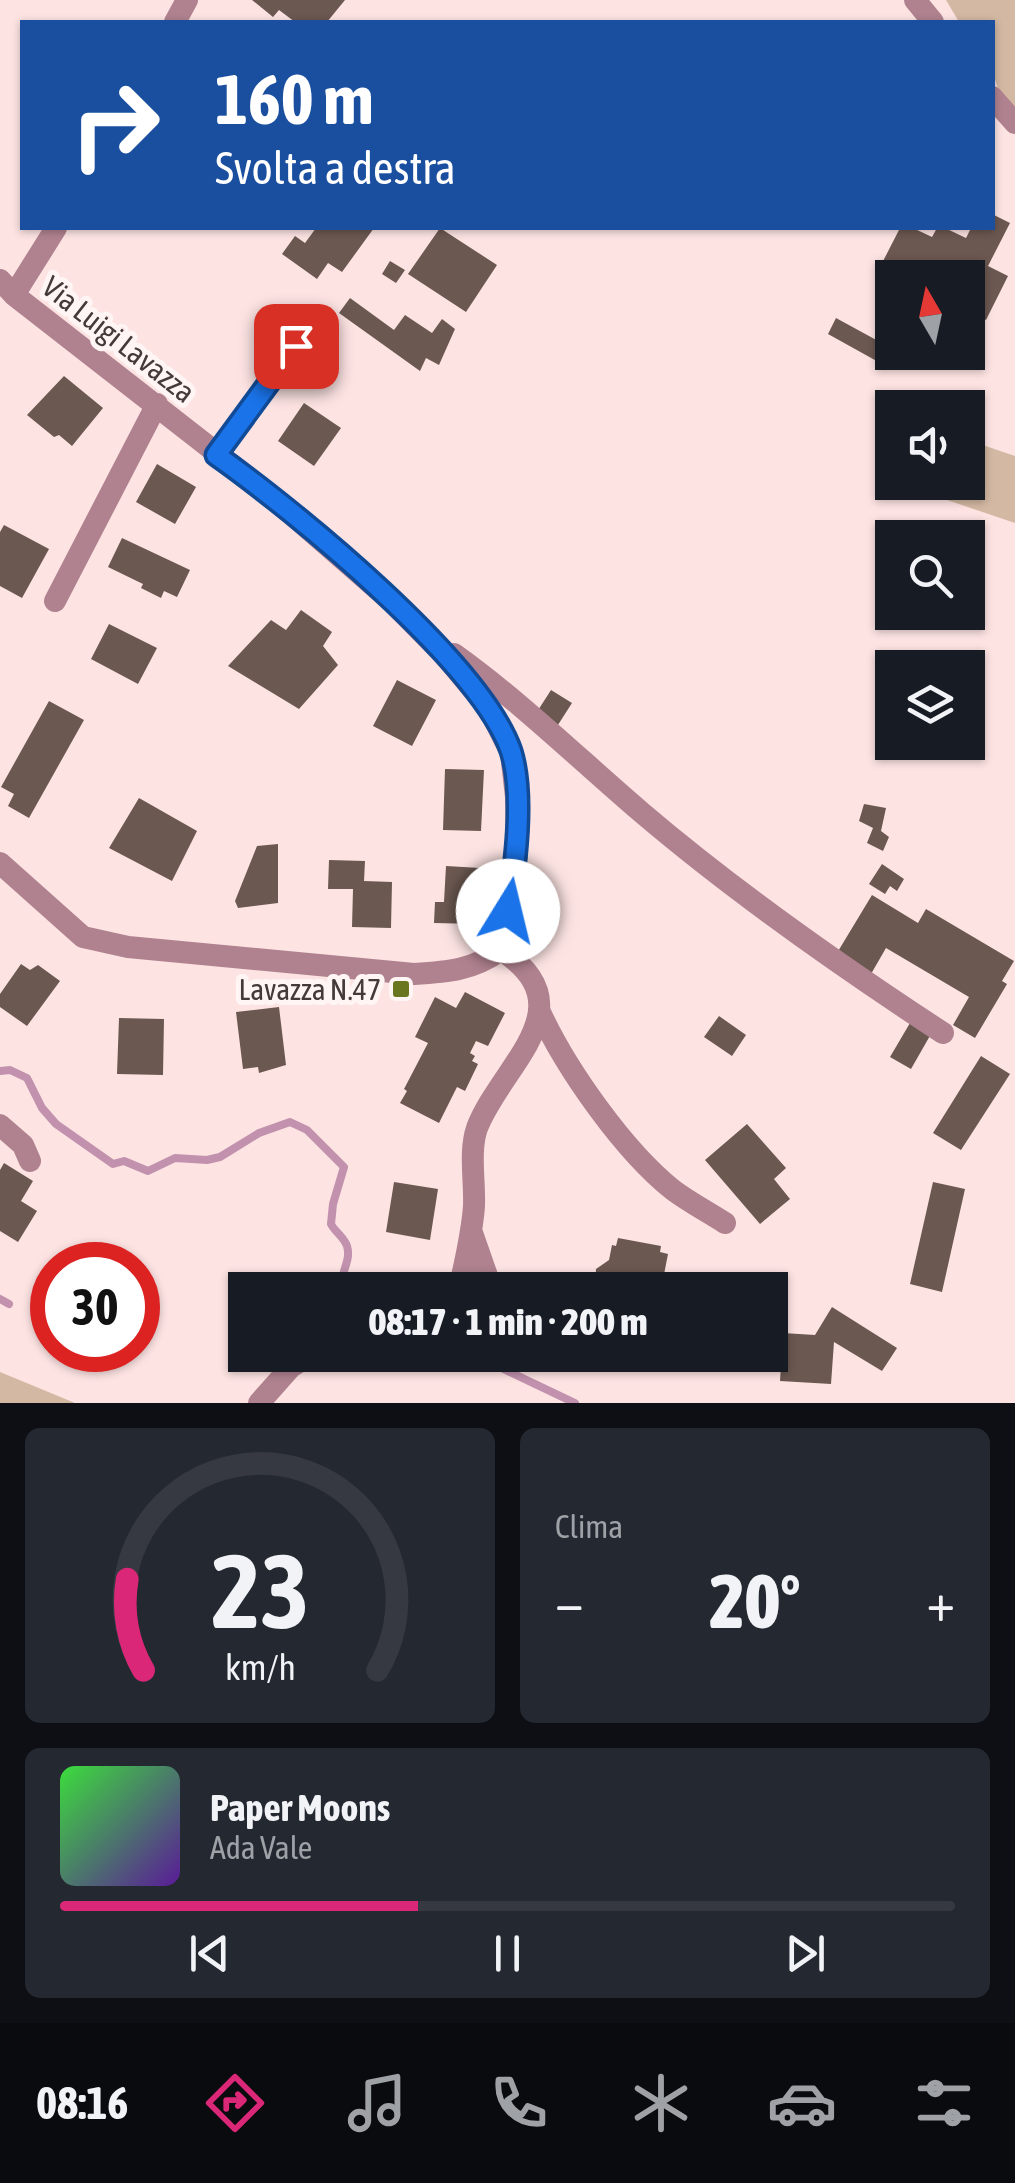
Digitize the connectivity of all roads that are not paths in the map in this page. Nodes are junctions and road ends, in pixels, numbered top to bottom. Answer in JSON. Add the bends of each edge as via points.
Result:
{"nodes":[{"id":1,"x":915,"y":0,"type":"edge"},
{"id":2,"x":931,"y":20,"type":"edge"},
{"id":3,"x":995,"y":101,"type":"edge"},
{"id":4,"x":1015,"y":123,"type":"edge"},
{"id":5,"x":54,"y":230,"type":"edge"},
{"id":6,"x":7,"y":288,"type":"edge"},
{"id":7,"x":317,"y":319,"type":"dead end"},
{"id":8,"x":157,"y":404,"type":"junction"},
{"id":9,"x":216,"y":455,"type":"junction"},
{"id":10,"x":56,"y":601,"type":"dead end"},
{"id":11,"x":415,"y":625,"type":"junction"},
{"id":12,"x":0,"y":864,"type":"edge"},
{"id":13,"x":501,"y":950,"type":"junction"},
{"id":14,"x":540,"y":1012,"type":"junction"},
{"id":15,"x":943,"y":1034,"type":"dead end"},
{"id":16,"x":0,"y":1124,"type":"edge"},
{"id":17,"x":30,"y":1161,"type":"dead end"},
{"id":18,"x":725,"y":1223,"type":"dead end"},
{"id":19,"x":472,"y":1233,"type":"junction"},
{"id":20,"x":463,"y":1272,"type":"edge"},
{"id":21,"x":486,"y":1272,"type":"edge"},
{"id":22,"x":287,"y":1372,"type":"edge"},
{"id":23,"x":259,"y":1403,"type":"edge"}],
"edges":[{"from":1,"to":2,"type":"street"},
{"from":3,"to":4,"type":"street"},
{"from":5,"to":6,"type":"street"},
{"from":6,"to":8,"type":"street","name":"Via Luigi Lavazza"},
{"from":7,"to":9,"type":"street"},
{"from":8,"to":9,"type":"street","name":"Via Luigi Lavazza"},
{"from":8,"to":10,"type":"street"},
{"from":9,"to":11,"type":"street","name":"Via Luigi Lavazza"},
{"from":11,"to":13,"type":"street","name":"Via Luigi Lavazza","via":[[489,709],[511,753],[517,855]]},
{"from":11,"to":15,"type":"street","via":[[495,683],[642,813],[818,950]]},
{"from":12,"to":13,"type":"street","via":[[84,937],[128,947],[414,974],[456,972]]},
{"from":13,"to":14,"type":"street","via":[[538,986]]},
{"from":14,"to":18,"type":"street","via":[[566,1060],[647,1165]]},
{"from":14,"to":19,"type":"street","via":[[477,1129]]},
{"from":16,"to":17,"type":"street"},
{"from":19,"to":20,"type":"street"},
{"from":19,"to":21,"type":"street"},
{"from":22,"to":23,"type":"street"}]}
